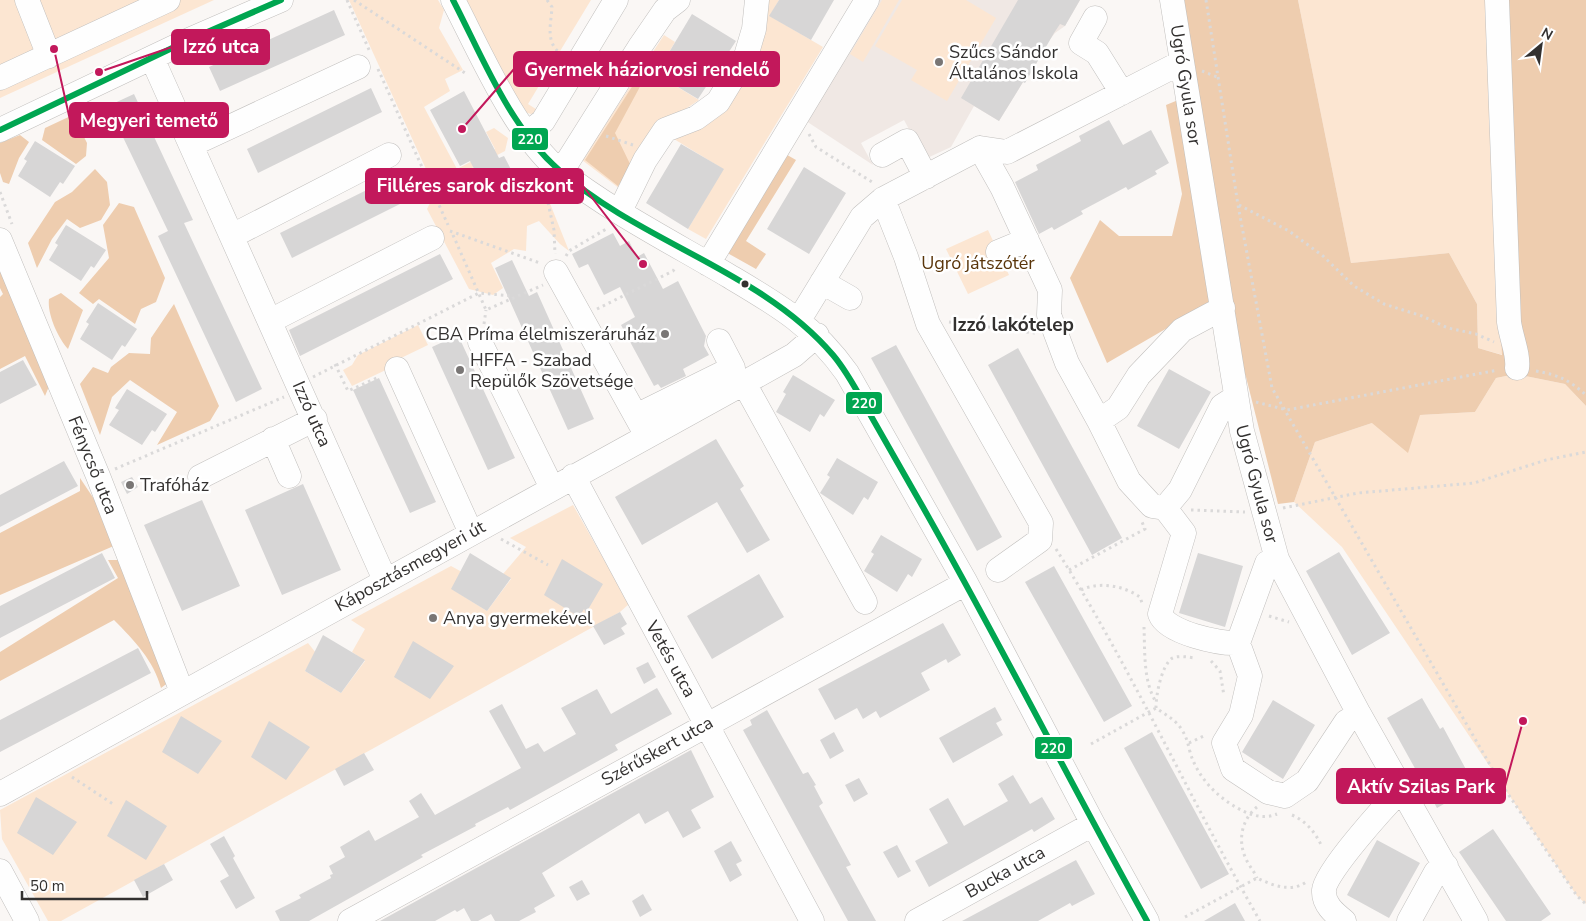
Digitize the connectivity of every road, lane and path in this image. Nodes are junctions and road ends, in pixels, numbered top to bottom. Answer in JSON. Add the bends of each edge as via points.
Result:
{"nodes":[{"id":1,"x":28,"y":0,"type":"edge"},
{"id":2,"x":168,"y":0,"type":"edge"},
{"id":3,"x":281,"y":0,"type":"edge"},
{"id":4,"x":346,"y":0,"type":"edge"},
{"id":5,"x":354,"y":0,"type":"edge"},
{"id":6,"x":453,"y":0,"type":"edge"},
{"id":7,"x":547,"y":0,"type":"edge"},
{"id":8,"x":616,"y":0,"type":"edge"},
{"id":9,"x":757,"y":0,"type":"edge"},
{"id":10,"x":867,"y":0,"type":"edge"},
{"id":11,"x":1172,"y":0,"type":"edge"},
{"id":12,"x":1206,"y":0,"type":"edge"},
{"id":13,"x":1497,"y":0,"type":"edge"},
{"id":14,"x":664,"y":3,"type":"edge"},
{"id":15,"x":146,"y":5,"type":"edge"},
{"id":16,"x":1096,"y":18,"type":"dead end"},
{"id":17,"x":49,"y":56,"type":"junction"},
{"id":18,"x":152,"y":58,"type":"junction"},
{"id":19,"x":1182,"y":62,"type":"junction"},
{"id":20,"x":486,"y":64,"type":"junction"},
{"id":21,"x":369,"y":65,"type":"junction"},
{"id":22,"x":576,"y":65,"type":"junction"},
{"id":23,"x":0,"y":78,"type":"edge"},
{"id":24,"x":1122,"y":93,"type":"junction"},
{"id":25,"x":794,"y":120,"type":"junction"},
{"id":26,"x":590,"y":128,"type":"junction"},
{"id":27,"x":0,"y":130,"type":"edge"},
{"id":28,"x":526,"y":134,"type":"junction"},
{"id":29,"x":191,"y":144,"type":"junction"},
{"id":30,"x":980,"y":148,"type":"junction"},
{"id":31,"x":650,"y":153,"type":"junction"},
{"id":32,"x":882,"y":155,"type":"dead end"},
{"id":33,"x":389,"y":156,"type":"dead end"},
{"id":34,"x":562,"y":172,"type":"junction"},
{"id":35,"x":926,"y":177,"type":"junction"},
{"id":36,"x":883,"y":199,"type":"junction"},
{"id":37,"x":1238,"y":205,"type":"junction"},
{"id":38,"x":620,"y":211,"type":"junction"},
{"id":39,"x":441,"y":234,"type":"junction"},
{"id":40,"x":232,"y":236,"type":"junction"},
{"id":41,"x":0,"y":240,"type":"edge"},
{"id":42,"x":1027,"y":240,"type":"junction"},
{"id":43,"x":686,"y":250,"type":"junction"},
{"id":44,"x":998,"y":252,"type":"dead end"},
{"id":45,"x":708,"y":264,"type":"junction"},
{"id":46,"x":556,"y":272,"type":"junction"},
{"id":47,"x":822,"y":282,"type":"junction"},
{"id":48,"x":479,"y":293,"type":"junction"},
{"id":49,"x":850,"y":298,"type":"dead end"},
{"id":50,"x":1223,"y":308,"type":"junction"},
{"id":51,"x":581,"y":317,"type":"junction"},
{"id":52,"x":799,"y":320,"type":"junction"},
{"id":53,"x":270,"y":321,"type":"junction"},
{"id":54,"x":928,"y":324,"type":"junction"},
{"id":55,"x":1054,"y":327,"type":"junction"},
{"id":56,"x":817,"y":335,"type":"junction"},
{"id":57,"x":480,"y":342,"type":"dead end"},
{"id":58,"x":719,"y":342,"type":"dead end"},
{"id":59,"x":1513,"y":346,"type":"junction"},
{"id":60,"x":335,"y":364,"type":"junction"},
{"id":61,"x":1517,"y":368,"type":"junction"},
{"id":62,"x":398,"y":369,"type":"joint"},
{"id":63,"x":744,"y":383,"type":"junction"},
{"id":64,"x":299,"y":385,"type":"junction"},
{"id":65,"x":1586,"y":395,"type":"edge"},
{"id":66,"x":1236,"y":397,"type":"junction"},
{"id":67,"x":1287,"y":410,"type":"junction"},
{"id":68,"x":315,"y":419,"type":"junction"},
{"id":69,"x":1099,"y":421,"type":"junction"},
{"id":70,"x":641,"y":426,"type":"junction"},
{"id":71,"x":273,"y":440,"type":"junction"},
{"id":72,"x":1586,"y":452,"type":"edge"},
{"id":73,"x":98,"y":476,"type":"junction"},
{"id":74,"x":289,"y":476,"type":"dead end"},
{"id":75,"x":573,"y":476,"type":"junction"},
{"id":76,"x":200,"y":477,"type":"dead end"},
{"id":77,"x":552,"y":488,"type":"junction"},
{"id":78,"x":1337,"y":497,"type":"junction"},
{"id":79,"x":1165,"y":508,"type":"junction"},
{"id":80,"x":1263,"y":512,"type":"junction"},
{"id":81,"x":1139,"y":518,"type":"dead end"},
{"id":82,"x":480,"y":528,"type":"junction"},
{"id":83,"x":1277,"y":559,"type":"junction"},
{"id":84,"x":548,"y":565,"type":"dead end"},
{"id":85,"x":998,"y":570,"type":"dead end"},
{"id":86,"x":385,"y":580,"type":"junction"},
{"id":87,"x":966,"y":583,"type":"junction"},
{"id":88,"x":1081,"y":590,"type":"junction"},
{"id":89,"x":864,"y":602,"type":"dead end"},
{"id":90,"x":1251,"y":610,"type":"junction"},
{"id":91,"x":1308,"y":617,"type":"junction"},
{"id":92,"x":1153,"y":620,"type":"junction"},
{"id":93,"x":1238,"y":643,"type":"junction"},
{"id":94,"x":182,"y":692,"type":"junction"},
{"id":95,"x":1224,"y":700,"type":"dead end"},
{"id":96,"x":1156,"y":702,"type":"junction"},
{"id":97,"x":1156,"y":708,"type":"dead end"},
{"id":98,"x":1149,"y":713,"type":"junction"},
{"id":99,"x":1359,"y":714,"type":"junction"},
{"id":100,"x":707,"y":724,"type":"junction"},
{"id":101,"x":1091,"y":744,"type":"dead end"},
{"id":102,"x":51,"y":764,"type":"junction"},
{"id":103,"x":1401,"y":790,"type":"junction"},
{"id":104,"x":1268,"y":792,"type":"junction"},
{"id":105,"x":0,"y":794,"type":"edge"},
{"id":106,"x":113,"y":804,"type":"dead end"},
{"id":107,"x":1093,"y":824,"type":"junction"},
{"id":108,"x":1349,"y":852,"type":"junction"},
{"id":109,"x":1321,"y":853,"type":"dead end"},
{"id":110,"x":1446,"y":866,"type":"junction"},
{"id":111,"x":0,"y":871,"type":"edge"},
{"id":112,"x":1257,"y":878,"type":"junction"},
{"id":113,"x":1309,"y":879,"type":"dead end"},
{"id":114,"x":1240,"y":888,"type":"junction"},
{"id":115,"x":1586,"y":904,"type":"edge"},
{"id":116,"x":1185,"y":917,"type":"dead end"},
{"id":117,"x":27,"y":921,"type":"edge"},
{"id":118,"x":350,"y":921,"type":"edge"},
{"id":119,"x":812,"y":921,"type":"edge"},
{"id":120,"x":917,"y":921,"type":"edge"},
{"id":121,"x":1146,"y":921,"type":"edge"},
{"id":122,"x":1260,"y":921,"type":"edge"},
{"id":123,"x":1344,"y":921,"type":"edge"},
{"id":124,"x":1408,"y":921,"type":"edge"},
{"id":125,"x":1476,"y":921,"type":"edge"}],
"edges":[{"from":1,"to":17,"type":"street"},
{"from":2,"to":15,"type":"street"},
{"from":3,"to":18,"type":"street"},
{"from":4,"to":21,"type":"path"},
{"from":5,"to":20,"type":"path","via":[[465,73]]},
{"from":6,"to":20,"type":"street"},
{"from":7,"to":22,"type":"path","via":[[552,6],[550,40],[554,49]]},
{"from":8,"to":22,"type":"street"},
{"from":9,"to":31,"type":"street","via":[[754,29],[746,56],[718,102],[696,118],[666,130]]},
{"from":10,"to":25,"type":"street"},
{"from":11,"to":19,"type":"street","name":"Ugró Gyula sor"},
{"from":12,"to":37,"type":"path"},
{"from":13,"to":59,"type":"street","via":[[1508,322]]},
{"from":14,"to":26,"type":"street"},
{"from":15,"to":17,"type":"street"},
{"from":16,"to":24,"type":"street","via":[[1081,43],[1097,53]]},
{"from":17,"to":23,"type":"street"},
{"from":18,"to":27,"type":"street"},
{"from":18,"to":29,"type":"street","name":"Izzó utca"},
{"from":19,"to":24,"type":"street"},
{"from":19,"to":50,"type":"street","name":"Ugró Gyula sor"},
{"from":20,"to":28,"type":"street"},
{"from":21,"to":29,"type":"street"},
{"from":21,"to":39,"type":"path"},
{"from":22,"to":28,"type":"street","via":[[542,120]]},
{"from":24,"to":30,"type":"street","via":[[1006,152]]},
{"from":25,"to":36,"type":"path","via":[[803,125],[816,146],[873,183]]},
{"from":25,"to":45,"type":"street"},
{"from":26,"to":31,"type":"path"},
{"from":26,"to":34,"type":"street"},
{"from":28,"to":34,"type":"street"},
{"from":29,"to":40,"type":"street","name":"Izzó utca"},
{"from":30,"to":35,"type":"street"},
{"from":30,"to":42,"type":"street"},
{"from":31,"to":38,"type":"street"},
{"from":32,"to":35,"type":"street","via":[[907,142]]},
{"from":33,"to":40,"type":"street"},
{"from":34,"to":38,"type":"street"},
{"from":34,"to":46,"type":"path","via":[[545,189],[554,230]]},
{"from":35,"to":36,"type":"street"},
{"from":36,"to":47,"type":"street","via":[[862,217]]},
{"from":36,"to":54,"type":"street"},
{"from":37,"to":59,"type":"path","via":[[1289,230],[1354,286],[1384,304],[1448,328]]},
{"from":37,"to":67,"type":"path","via":[[1272,388]]},
{"from":38,"to":43,"type":"street"},
{"from":39,"to":46,"type":"path","via":[[546,265]]},
{"from":39,"to":48,"type":"path"},
{"from":39,"to":53,"type":"street"},
{"from":40,"to":53,"type":"street","name":"Izzó utca"},
{"from":41,"to":73,"type":"street","name":"Fénycső utca"},
{"from":42,"to":44,"type":"street"},
{"from":42,"to":55,"type":"street","via":[[1050,290],[1049,315]]},
{"from":43,"to":45,"type":"street"},
{"from":43,"to":51,"type":"path","via":[[673,271]]},
{"from":45,"to":52,"type":"street"},
{"from":46,"to":51,"type":"street"},
{"from":47,"to":49,"type":"street"},
{"from":47,"to":52,"type":"street"},
{"from":48,"to":48,"type":"path","via":[[496,295],[513,296],[486,310]]},
{"from":48,"to":60,"type":"path"},
{"from":50,"to":66,"type":"street","name":"Ugró Gyula sor"},
{"from":50,"to":69,"type":"street","via":[[1182,330],[1139,375],[1118,408]]},
{"from":51,"to":70,"type":"street"},
{"from":52,"to":56,"type":"street"},
{"from":53,"to":64,"type":"street","name":"Izzó utca"},
{"from":54,"to":55,"type":"path","via":[[937,321],[1040,334]]},
{"from":54,"to":85,"type":"street","via":[[1041,523],[1040,540]]},
{"from":55,"to":69,"type":"street","via":[[1067,363]]},
{"from":56,"to":63,"type":"street","name":"Káposztásmegyeri út","via":[[794,355]]},
{"from":56,"to":87,"type":"street","via":[[847,373]]},
{"from":57,"to":77,"type":"street"},
{"from":58,"to":70,"type":"street","via":[[732,368]]},
{"from":59,"to":61,"type":"street","via":[[1519,358]]},
{"from":60,"to":62,"type":"path","via":[[348,391]]},
{"from":60,"to":64,"type":"path"},
{"from":61,"to":65,"type":"path","via":[[1551,373],[1571,381]]},
{"from":61,"to":67,"type":"path"},
{"from":62,"to":82,"type":"street"},
{"from":63,"to":70,"type":"street","name":"Káposztásmegyeri út"},
{"from":63,"to":89,"type":"street"},
{"from":64,"to":68,"type":"street","name":"Izzó utca"},
{"from":64,"to":73,"type":"path","via":[[286,396]]},
{"from":66,"to":67,"type":"path"},
{"from":66,"to":79,"type":"street","via":[[1222,406],[1180,490]]},
{"from":66,"to":80,"type":"street","name":"Ugró Gyula sor"},
{"from":67,"to":78,"type":"path"},
{"from":68,"to":71,"type":"street"},
{"from":68,"to":86,"type":"street","name":"Izzó utca"},
{"from":69,"to":79,"type":"street","via":[[1129,480],[1152,506]]},
{"from":70,"to":75,"type":"street","name":"Káposztásmegyeri út"},
{"from":71,"to":74,"type":"street"},
{"from":71,"to":76,"type":"street"},
{"from":72,"to":78,"type":"path","via":[[1546,460],[1474,483]]},
{"from":73,"to":94,"type":"street","name":"Fénycső utca"},
{"from":75,"to":77,"type":"street","name":"Káposztásmegyeri út"},
{"from":75,"to":100,"type":"street","name":"Vetés utca"},
{"from":77,"to":82,"type":"street","name":"Káposztásmegyeri út"},
{"from":78,"to":80,"type":"path"},
{"from":78,"to":115,"type":"path","via":[[1500,782],[1577,896]]},
{"from":79,"to":80,"type":"path"},
{"from":79,"to":92,"type":"street","via":[[1184,532],[1160,614]]},
{"from":80,"to":83,"type":"street","name":"Ugró Gyula sor"},
{"from":81,"to":88,"type":"path","via":[[1146,529],[1069,570]]},
{"from":82,"to":84,"type":"path"},
{"from":82,"to":86,"type":"street","name":"Káposztásmegyeri út"},
{"from":83,"to":90,"type":"street","via":[[1267,563]]},
{"from":83,"to":91,"type":"street","name":"Ugró Gyula sor"},
{"from":86,"to":94,"type":"street","name":"Káposztásmegyeri út"},
{"from":87,"to":100,"type":"street","name":"Szérűskert utca"},
{"from":87,"to":107,"type":"street"},
{"from":88,"to":92,"type":"path","via":[[1090,586],[1122,587],[1140,597]]},
{"from":88,"to":98,"type":"path"},
{"from":90,"to":91,"type":"path","via":[[1294,624]]},
{"from":90,"to":93,"type":"street"},
{"from":91,"to":99,"type":"street","name":"Ugró Gyula sor"},
{"from":92,"to":93,"type":"street","via":[[1223,644]]},
{"from":92,"to":96,"type":"path","via":[[1146,666],[1150,693]]},
{"from":93,"to":104,"type":"street","via":[[1250,676],[1241,715],[1224,742],[1233,769]]},
{"from":94,"to":102,"type":"street","name":"Káposztásmegyeri út"},
{"from":95,"to":96,"type":"path","via":[[1224,686],[1216,664],[1210,660],[1176,657],[1171,659],[1165,670]]},
{"from":96,"to":97,"type":"path"},
{"from":98,"to":101,"type":"path"},
{"from":98,"to":114,"type":"path"},
{"from":99,"to":103,"type":"street","name":"Ugró Gyula sor"},
{"from":99,"to":104,"type":"street","via":[[1346,722],[1307,781],[1285,796]]},
{"from":100,"to":118,"type":"street","name":"Szérűskert utca"},
{"from":100,"to":119,"type":"street","name":"Vetés utca"},
{"from":102,"to":105,"type":"street","name":"Káposztásmegyeri út"},
{"from":102,"to":106,"type":"path"},
{"from":103,"to":108,"type":"street","via":[[1377,814]]},
{"from":103,"to":110,"type":"street","name":"Ugró Gyula sor"},
{"from":104,"to":112,"type":"path","via":[[1245,819],[1242,828],[1244,853]]},
{"from":107,"to":120,"type":"street","name":"Bucka utca"},
{"from":107,"to":121,"type":"street"},
{"from":108,"to":109,"type":"path","via":[[1340,847],[1322,847]]},
{"from":108,"to":123,"type":"street","via":[[1339,862],[1324,889],[1325,900],[1332,912]]},
{"from":110,"to":124,"type":"street","via":[[1436,872]]},
{"from":110,"to":125,"type":"street","name":"Ugró Gyula sor"},
{"from":111,"to":117,"type":"street"},
{"from":112,"to":113,"type":"path","via":[[1293,887]]},
{"from":112,"to":114,"type":"path"},
{"from":114,"to":116,"type":"path"},
{"from":114,"to":122,"type":"path"}]}
